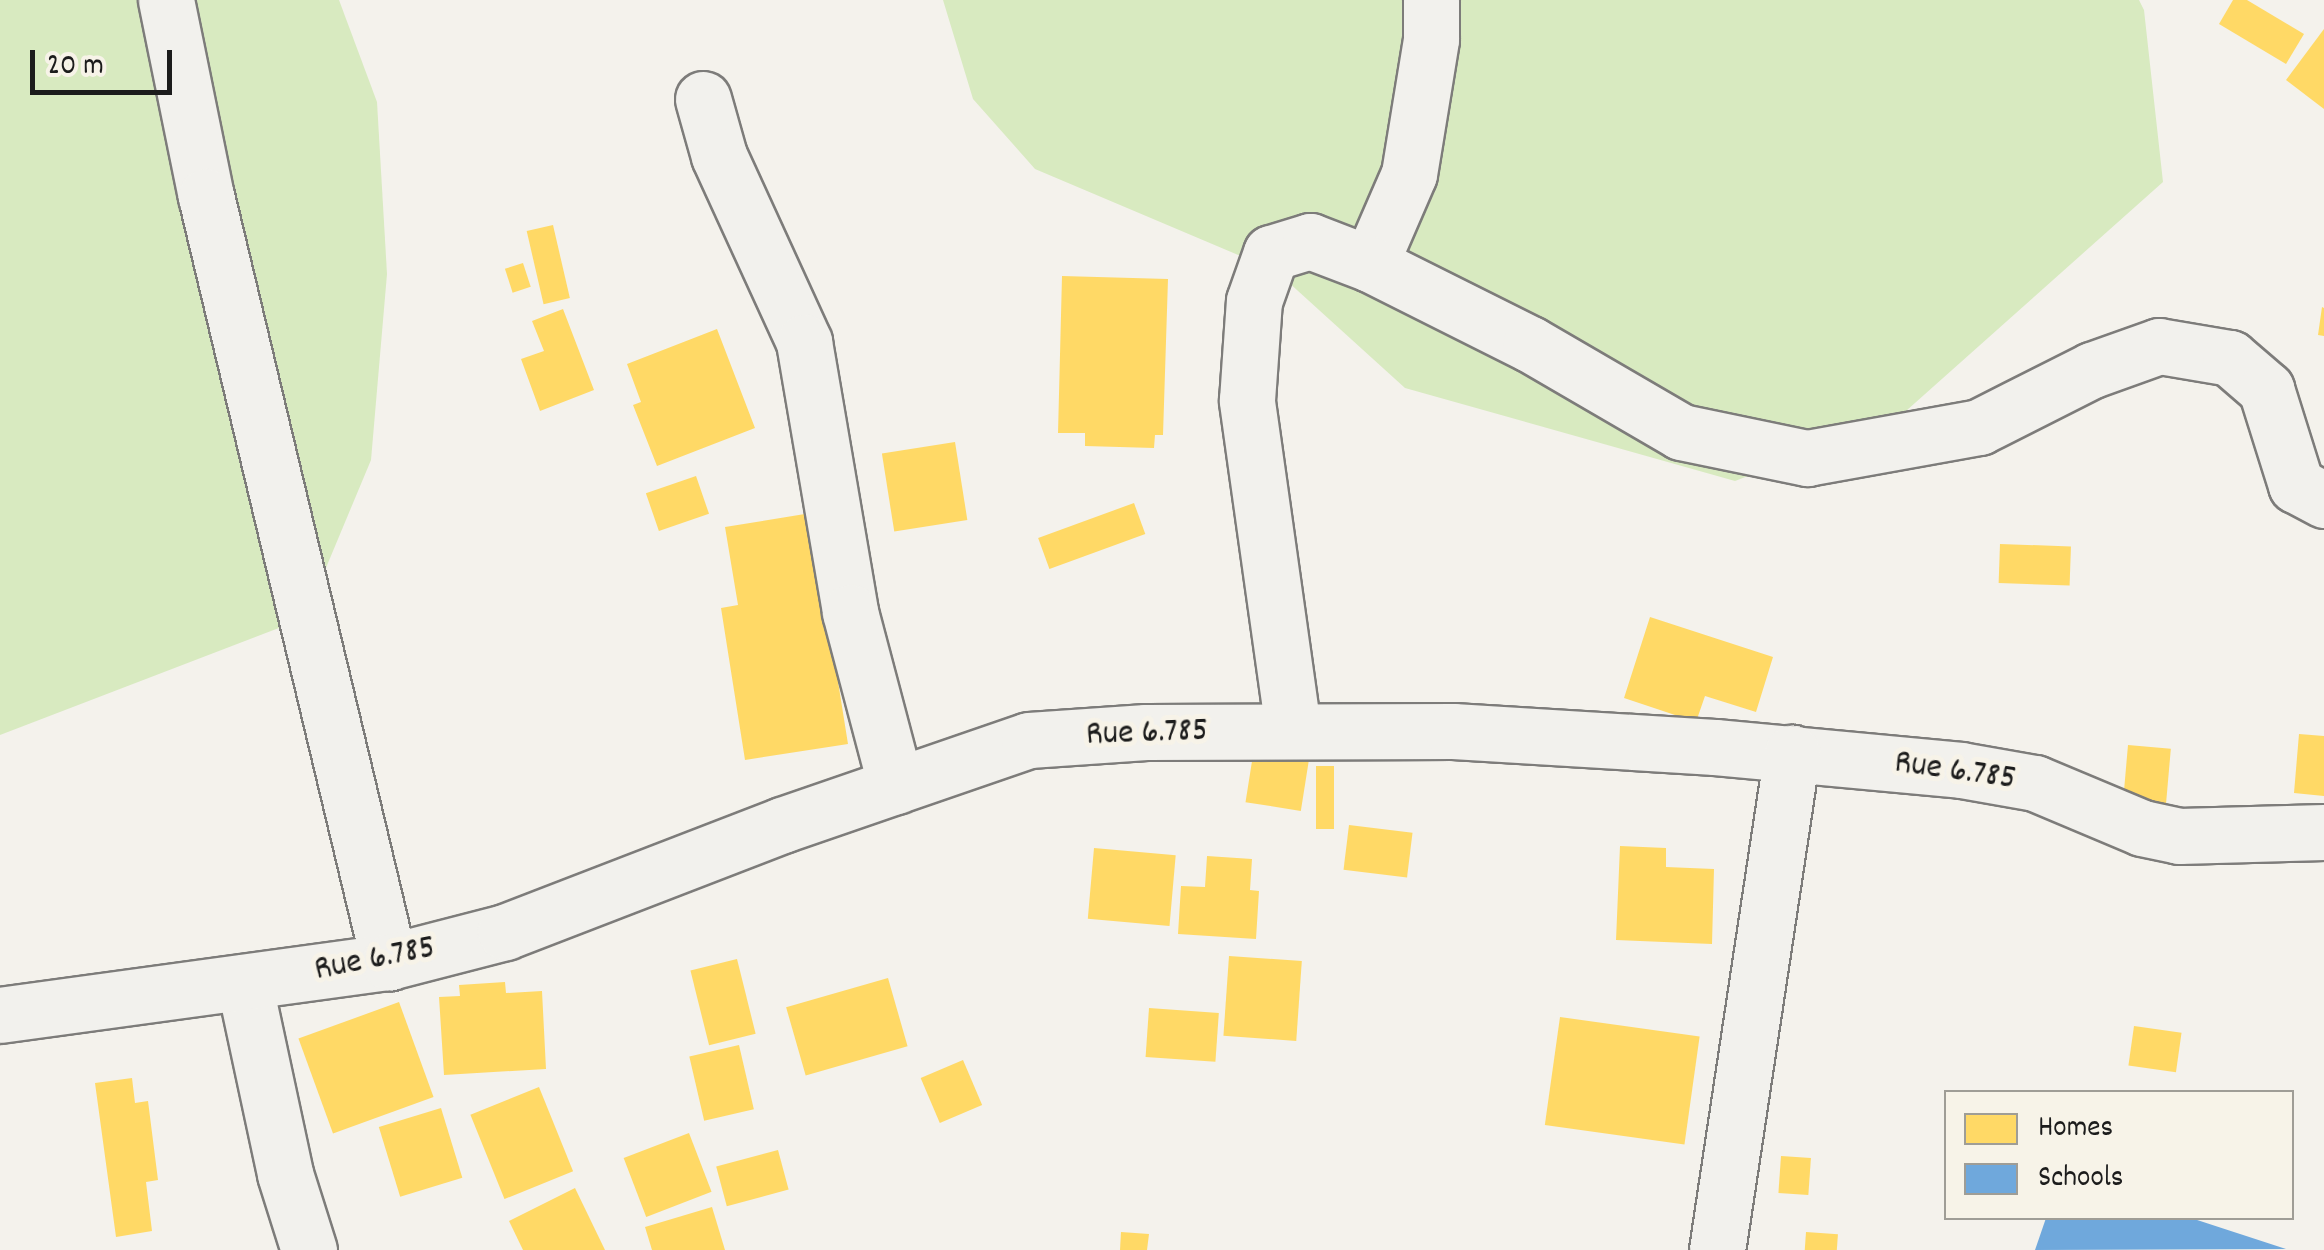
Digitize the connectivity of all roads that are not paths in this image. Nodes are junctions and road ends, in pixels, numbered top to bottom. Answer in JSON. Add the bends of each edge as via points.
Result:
{"nodes":[{"id":1,"x":166,"y":0,"type":"edge"},
{"id":2,"x":1430,"y":0,"type":"edge"},
{"id":3,"x":703,"y":99,"type":"dead end"},
{"id":4,"x":1370,"y":264,"type":"junction"},
{"id":5,"x":2324,"y":500,"type":"edge"},
{"id":6,"x":1294,"y":730,"type":"junction"},
{"id":7,"x":1792,"y":753,"type":"junction"},
{"id":8,"x":896,"y":786,"type":"junction"},
{"id":9,"x":2324,"y":832,"type":"edge"},
{"id":10,"x":389,"y":962,"type":"junction"},
{"id":11,"x":244,"y":982,"type":"junction"},
{"id":12,"x":0,"y":1016,"type":"edge"},
{"id":13,"x":310,"y":1250,"type":"edge"},
{"id":14,"x":1717,"y":1250,"type":"edge"}],
"edges":[{"from":1,"to":10,"type":"street","via":[[206,196]]},
{"from":2,"to":4,"type":"street","via":[[1431,39],[1409,174]]},
{"from":3,"to":8,"type":"street","via":[[719,156],[804,342],[850,612]]},
{"from":4,"to":5,"type":"street","via":[[1530,344],[1681,432],[1807,458],[1979,428],[2092,370],[2159,346],[2230,358],[2266,389],[2296,485]]},
{"from":4,"to":6,"type":"street","via":[[1310,241],[1271,253],[1254,300],[1247,400]]},
{"from":6,"to":7,"type":"street","name":"Rue 6.785","via":[[1453,731]]},
{"from":6,"to":8,"type":"street","name":"Rue 6.785","via":[[1029,740]]},
{"from":7,"to":9,"type":"street","name":"Rue 6.785","via":[[2035,783],[2142,828],[2179,836]]},
{"from":7,"to":14,"type":"street"},
{"from":8,"to":10,"type":"street","name":"Rue 6.785","via":[[505,932]]},
{"from":10,"to":11,"type":"street","name":"Rue 6.785"},
{"from":11,"to":12,"type":"street","name":"Rue 6.785"},
{"from":11,"to":13,"type":"street","via":[[285,1174]]}]}
